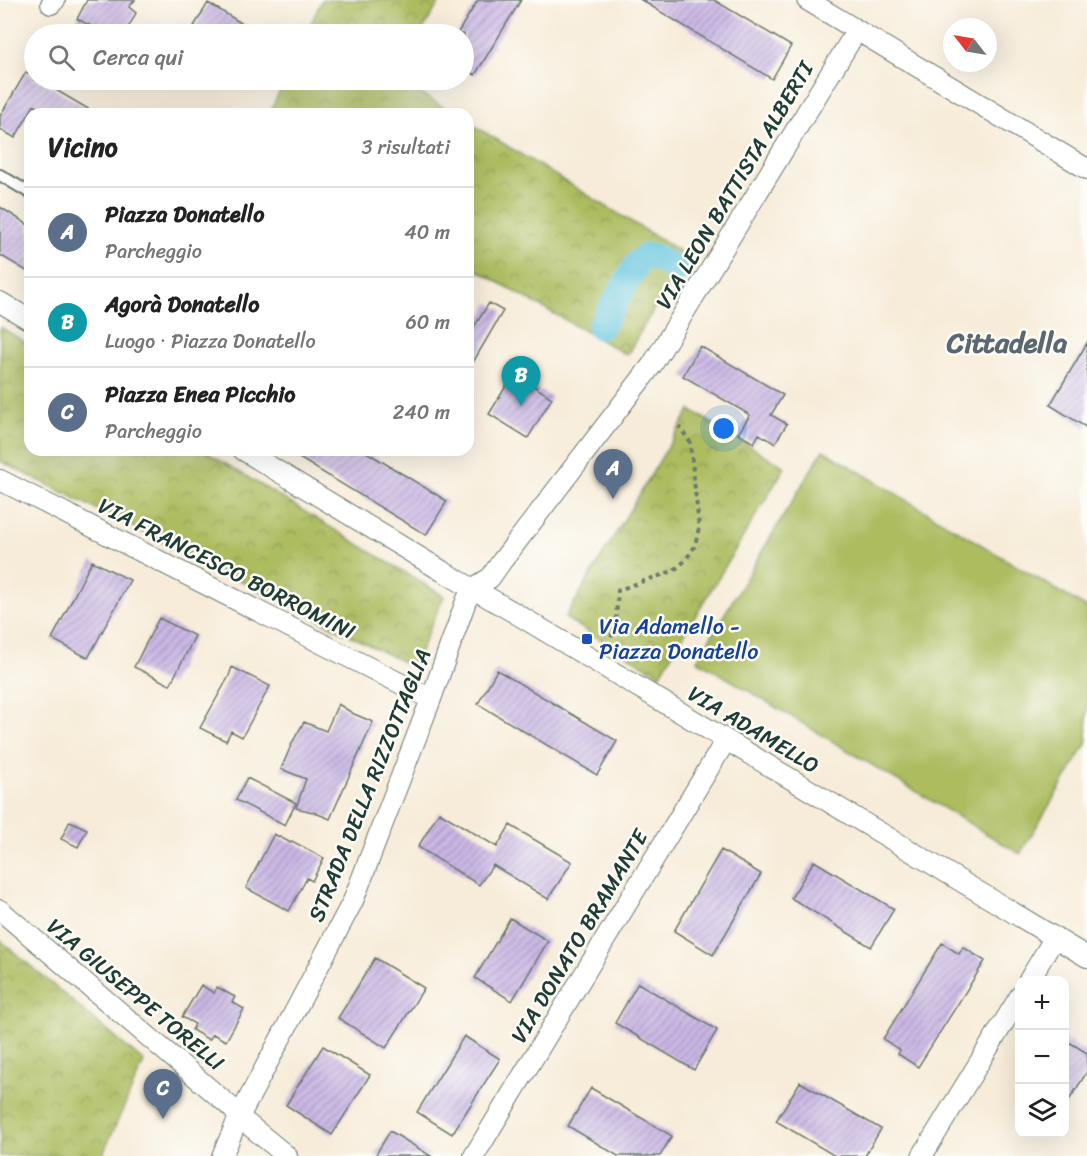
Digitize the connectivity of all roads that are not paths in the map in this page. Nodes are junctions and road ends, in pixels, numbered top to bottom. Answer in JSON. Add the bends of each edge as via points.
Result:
{"nodes":[{"id":1,"x":807,"y":0,"type":"edge"},
{"id":2,"x":857,"y":30,"type":"junction"},
{"id":3,"x":1087,"y":170,"type":"edge"},
{"id":4,"x":0,"y":175,"type":"edge"},
{"id":5,"x":24,"y":189,"type":"edge"},
{"id":6,"x":0,"y":302,"type":"edge"},
{"id":7,"x":24,"y":316,"type":"edge"},
{"id":8,"x":253,"y":456,"type":"edge"},
{"id":9,"x":0,"y":480,"type":"edge"},
{"id":10,"x":472,"y":589,"type":"junction"},
{"id":11,"x":431,"y":699,"type":"junction"},
{"id":12,"x":726,"y":740,"type":"junction"},
{"id":13,"x":0,"y":910,"type":"edge"},
{"id":14,"x":1055,"y":938,"type":"junction"},
{"id":15,"x":1087,"y":957,"type":"edge"},
{"id":16,"x":1032,"y":976,"type":"edge"},
{"id":17,"x":1015,"y":1004,"type":"edge"},
{"id":18,"x":239,"y":1117,"type":"junction"},
{"id":19,"x":222,"y":1156,"type":"edge"},
{"id":20,"x":287,"y":1156,"type":"edge"},
{"id":21,"x":474,"y":1156,"type":"edge"},
{"id":22,"x":922,"y":1156,"type":"edge"}],
"edges":[{"from":1,"to":2,"type":"street"},
{"from":2,"to":3,"type":"street"},
{"from":2,"to":10,"type":"street","name":"VIA LEON BATTISTA ALBERTI","via":[[652,365],[490,578]]},
{"from":4,"to":5,"type":"lane"},
{"from":6,"to":7,"type":"street"},
{"from":8,"to":10,"type":"street","name":"VIA ADAMELLO"},
{"from":9,"to":11,"type":"street","name":"VIA FRANCESCO BORROMINI"},
{"from":10,"to":11,"type":"street","name":"STRADA DELLA RIZZOTTAGLIA"},
{"from":10,"to":12,"type":"street","name":"VIA ADAMELLO"},
{"from":11,"to":18,"type":"street","name":"STRADA DELLA RIZZOTTAGLIA","via":[[353,901]]},
{"from":12,"to":14,"type":"street","name":"VIA ADAMELLO"},
{"from":12,"to":21,"type":"street","name":"VIA DONATO BRAMANTE"},
{"from":13,"to":18,"type":"street","name":"VIA GIUSEPPE TORELLI"},
{"from":14,"to":15,"type":"street","name":"VIA ADAMELLO"},
{"from":14,"to":16,"type":"street"},
{"from":17,"to":22,"type":"street"},
{"from":18,"to":19,"type":"street","name":"STRADA DELLA RIZZOTTAGLIA"},
{"from":18,"to":20,"type":"street","name":"VIA GIUSEPPE TORELLI"}]}
